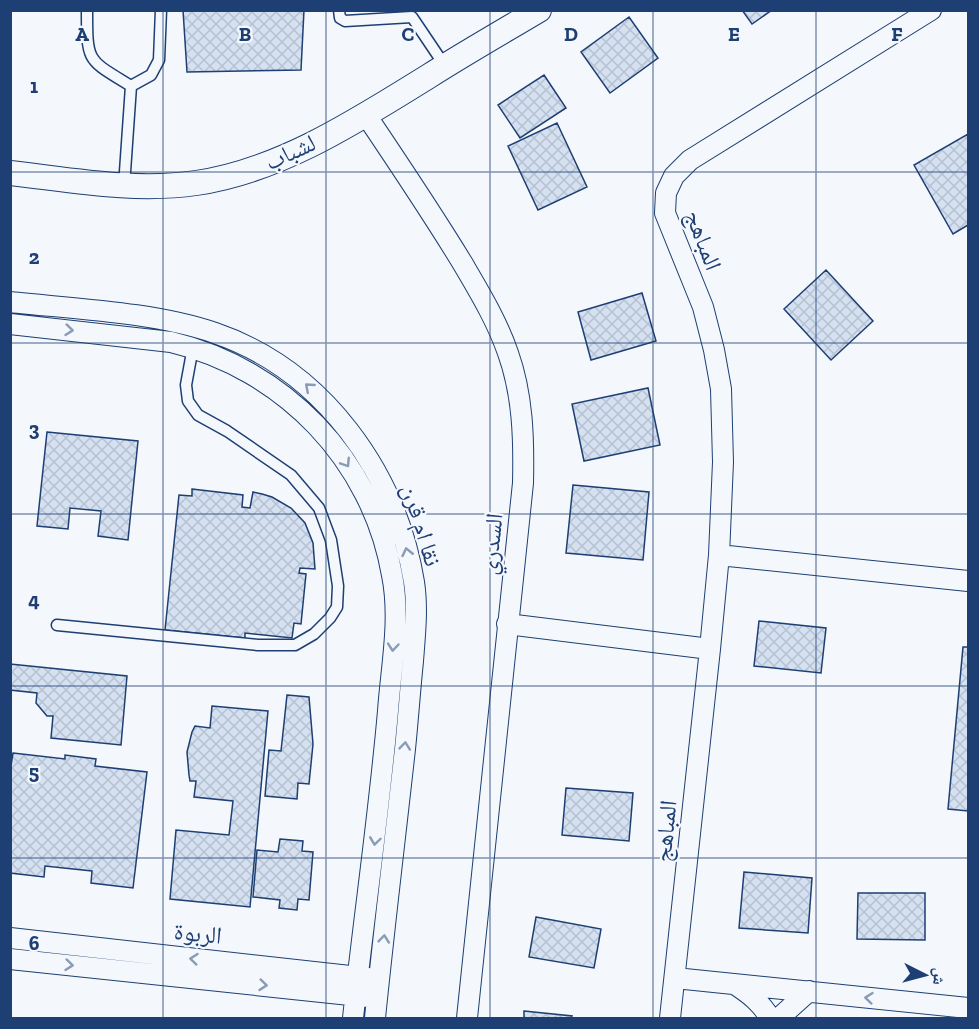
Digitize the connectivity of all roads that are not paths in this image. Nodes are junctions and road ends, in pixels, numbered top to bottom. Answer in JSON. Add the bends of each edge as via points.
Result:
{"nodes":[{"id":1,"x":87,"y":10,"type":"edge"},
{"id":2,"x":161,"y":10,"type":"edge"},
{"id":3,"x":339,"y":10,"type":"edge"},
{"id":4,"x":538,"y":10,"type":"edge"},
{"id":5,"x":931,"y":10,"type":"edge"},
{"id":6,"x":412,"y":14,"type":"edge"},
{"id":7,"x":445,"y":66,"type":"junction"},
{"id":8,"x":131,"y":86,"type":"junction"},
{"id":9,"x":366,"y":115,"type":"junction"},
{"id":10,"x":10,"y":173,"type":"edge"},
{"id":11,"x":123,"y":186,"type":"junction"},
{"id":12,"x":10,"y":302,"type":"edge"},
{"id":13,"x":10,"y":324,"type":"edge"},
{"id":14,"x":193,"y":347,"type":"junction"},
{"id":15,"x":719,"y":555,"type":"junction"},
{"id":16,"x":969,"y":581,"type":"edge"},
{"id":17,"x":507,"y":624,"type":"junction"},
{"id":18,"x":57,"y":625,"type":"dead end"},
{"id":19,"x":710,"y":648,"type":"junction"},
{"id":20,"x":10,"y":938,"type":"edge"},
{"id":21,"x":10,"y":959,"type":"edge"},
{"id":22,"x":675,"y":978,"type":"junction"},
{"id":23,"x":734,"y":984,"type":"junction"},
{"id":24,"x":356,"y":986,"type":"junction"},
{"id":25,"x":378,"y":988,"type":"junction"},
{"id":26,"x":809,"y":991,"type":"junction"},
{"id":27,"x":969,"y":1008,"type":"edge"},
{"id":28,"x":353,"y":1018,"type":"edge"},
{"id":29,"x":375,"y":1018,"type":"edge"},
{"id":30,"x":467,"y":1018,"type":"edge"},
{"id":31,"x":670,"y":1018,"type":"edge"},
{"id":32,"x":770,"y":1018,"type":"edge"},
{"id":33,"x":779,"y":1018,"type":"edge"}],
"edges":[{"from":1,"to":8,"type":"lane","via":[[90,54],[96,64]]},
{"from":2,"to":8,"type":"lane","via":[[159,60],[151,75]]},
{"from":3,"to":6,"type":"lane","via":[[345,21]]},
{"from":4,"to":7,"type":"street","name":"لشباب"},
{"from":5,"to":15,"type":"street","name":"المباهج","via":[[690,160],[674,176],[666,193],[665,213],[703,308],[721,389],[724,436]]},
{"from":6,"to":7,"type":"lane"},
{"from":7,"to":9,"type":"street","name":"لشباب"},
{"from":8,"to":11,"type":"lane"},
{"from":9,"to":11,"type":"street","name":"لشباب","via":[[276,161],[237,174],[196,183]]},
{"from":9,"to":17,"type":"street","name":"السدري","via":[[449,240],[494,316],[509,355],[524,436],[523,483]]},
{"from":10,"to":11,"type":"street","name":"لشباب"},
{"from":25,"to":12,"type":"street","name":"نقا ام قرن","one_way":true,"via":[[416,626],[407,550],[378,475],[347,429],[316,393],[285,369],[237,342],[215,332],[155,318]]},
{"from":13,"to":14,"type":"street","name":"نقا ام قرن","one_way":true},
{"from":14,"to":18,"type":"lane","via":[[186,385],[188,401],[198,415],[291,475],[319,508],[331,540],[337,607],[314,634],[295,645],[258,645]]},
{"from":14,"to":24,"type":"street","name":"نقا ام قرن","one_way":true,"via":[[253,374],[326,434],[362,489],[385,543],[396,612],[379,810]]},
{"from":15,"to":16,"type":"street"},
{"from":15,"to":19,"type":"street","name":"المباهج"},
{"from":17,"to":19,"type":"street"},
{"from":17,"to":30,"type":"street","name":"السدري"},
{"from":19,"to":22,"type":"street","name":"المباهج"},
{"from":24,"to":20,"type":"street","name":"الربوة","one_way":true},
{"from":21,"to":24,"type":"street","name":"الربوة","one_way":true},
{"from":22,"to":23,"type":"street"},
{"from":22,"to":31,"type":"street","name":"المباهج"},
{"from":23,"to":26,"type":"street"},
{"from":23,"to":32,"type":"street","via":[[762,1005]]},
{"from":24,"to":25,"type":"street","name":"الربوة"},
{"from":24,"to":28,"type":"street","name":"نقا ام قرن"},
{"from":25,"to":29,"type":"street","name":"نقا ام قرن"},
{"from":27,"to":26,"type":"street","one_way":true},
{"from":26,"to":33,"type":"street"}]}
